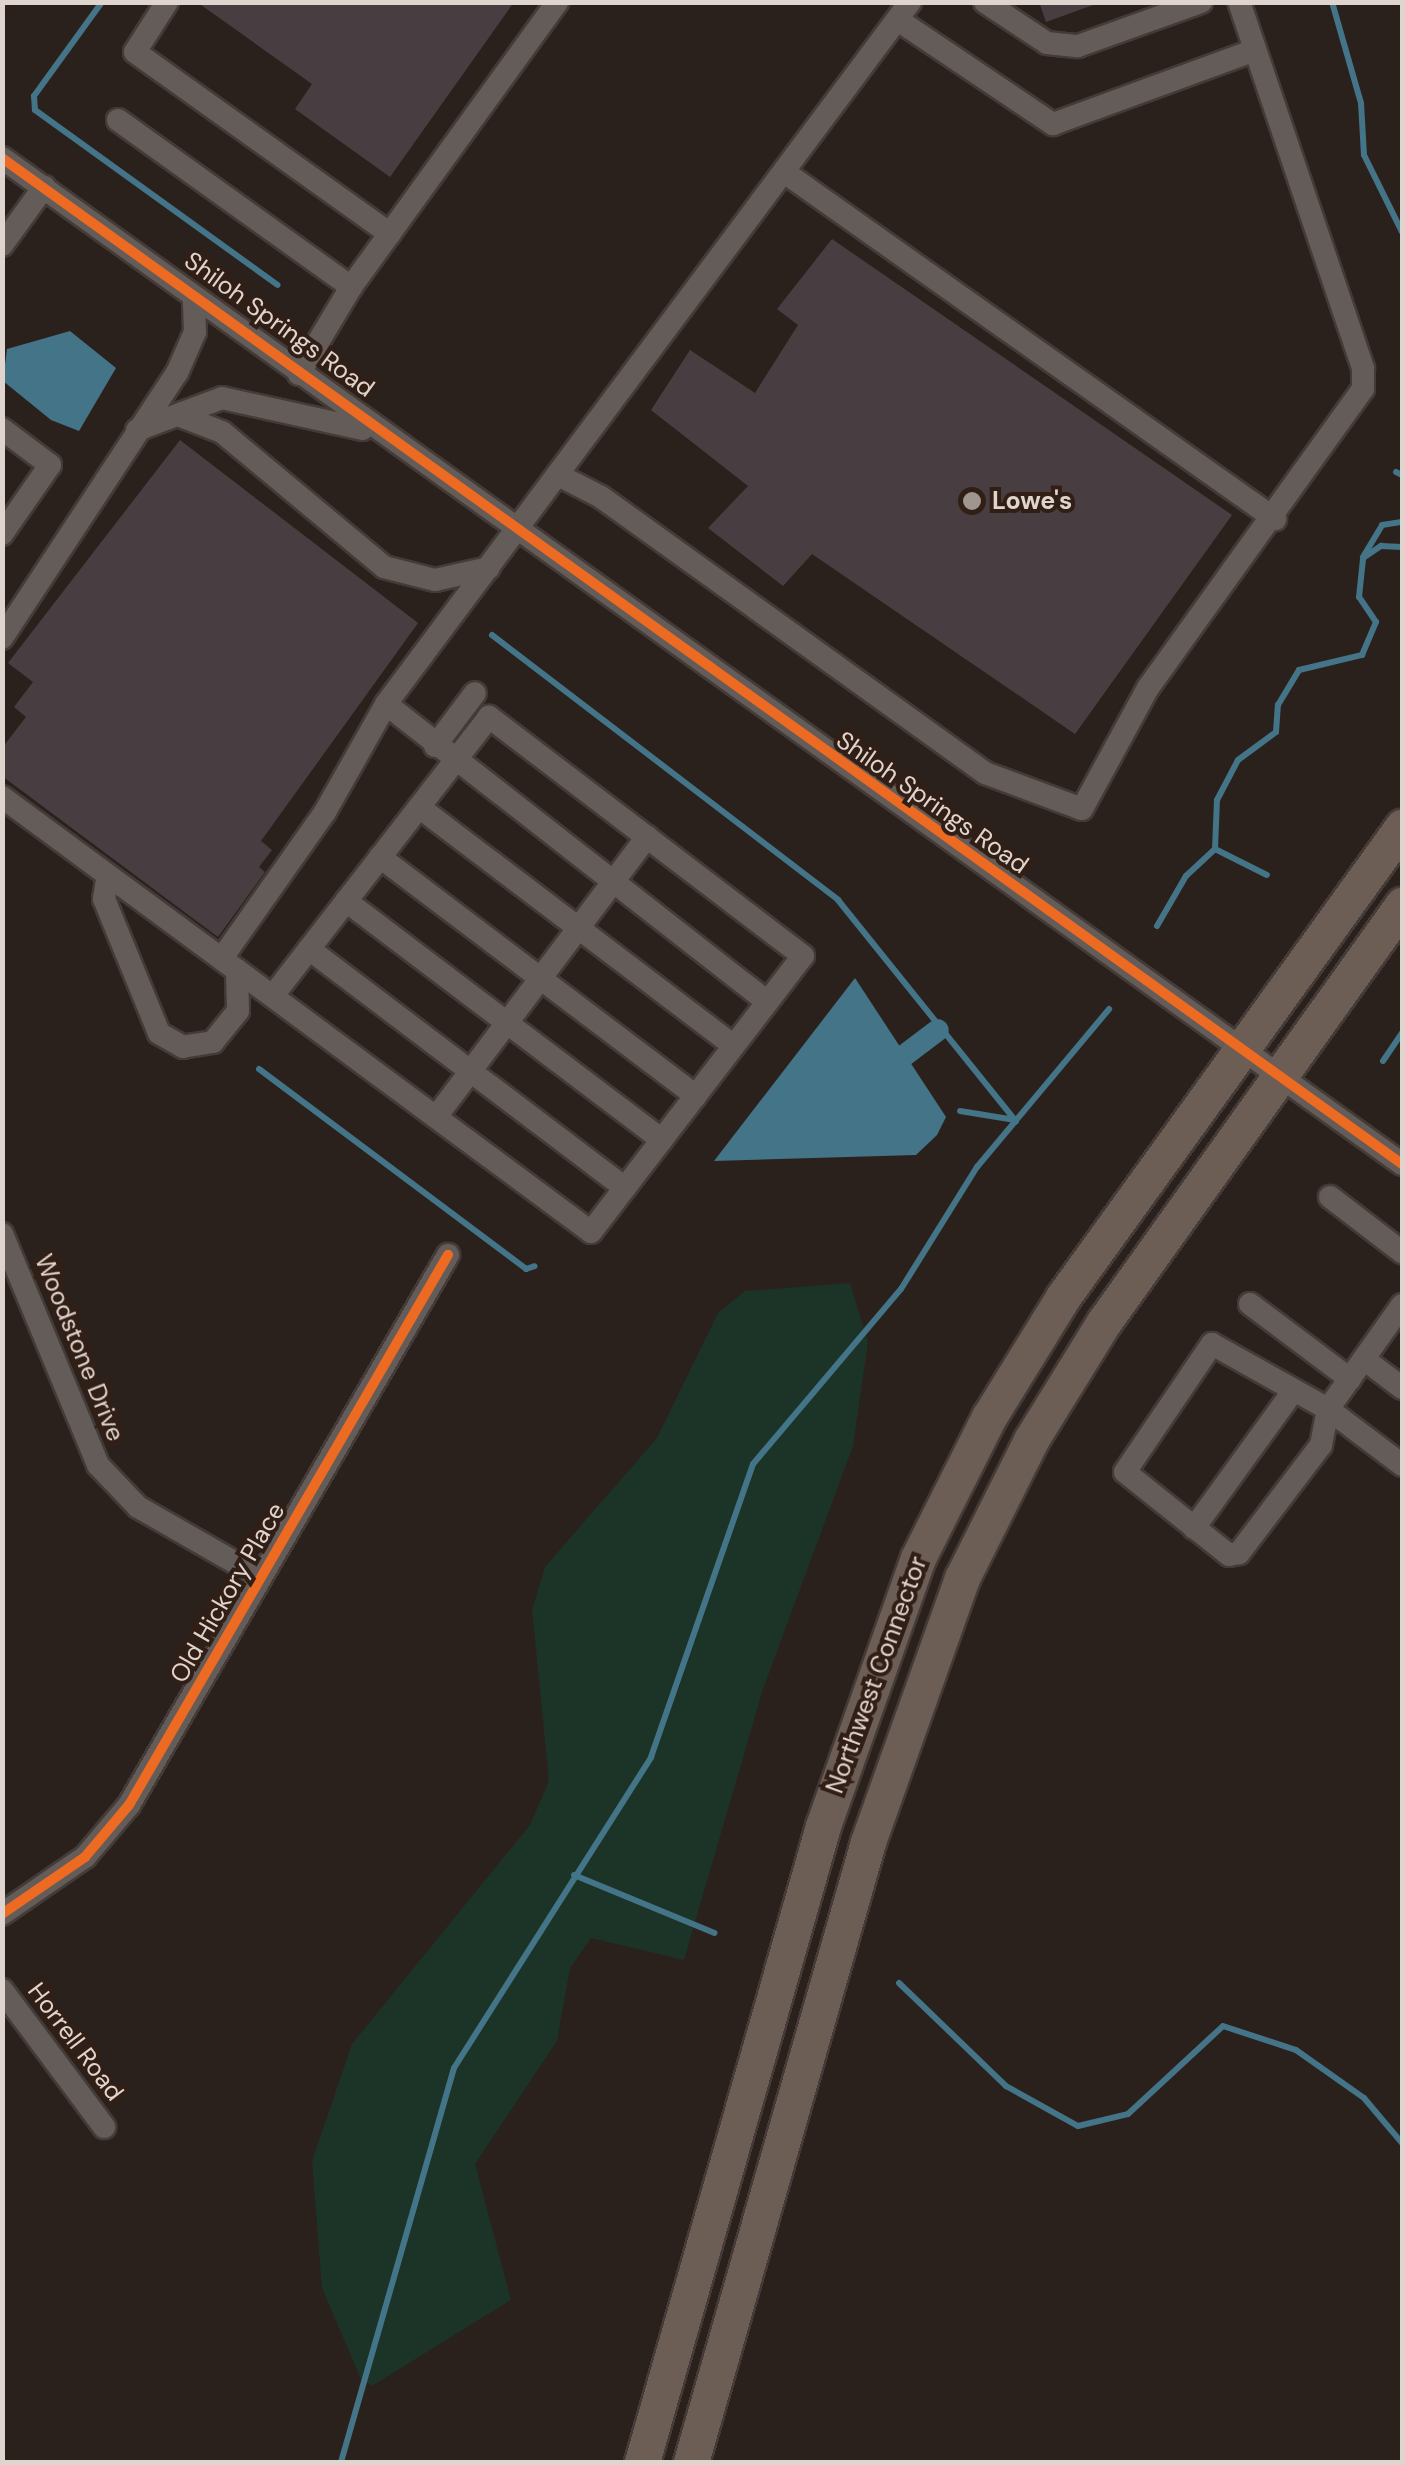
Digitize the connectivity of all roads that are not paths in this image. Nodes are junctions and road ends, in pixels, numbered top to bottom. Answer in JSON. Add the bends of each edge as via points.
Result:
{"nodes":[{"id":1,"x":166,"y":2,"type":"edge"},
{"id":2,"x":558,"y":2,"type":"edge"},
{"id":3,"x":985,"y":2,"type":"edge"},
{"id":4,"x":1201,"y":2,"type":"edge"},
{"id":5,"x":1239,"y":2,"type":"edge"},
{"id":6,"x":904,"y":12,"type":"edge"},
{"id":7,"x":1252,"y":51,"type":"junction"},
{"id":8,"x":118,"y":120,"type":"dead end"},
{"id":9,"x":2,"y":158,"type":"edge"},
{"id":10,"x":786,"y":174,"type":"junction"},
{"id":11,"x":44,"y":187,"type":"junction"},
{"id":12,"x":390,"y":234,"type":"junction"},
{"id":13,"x":2,"y":245,"type":"edge"},
{"id":14,"x":351,"y":287,"type":"junction"},
{"id":15,"x":194,"y":299,"type":"junction"},
{"id":16,"x":299,"y":374,"type":"junction"},
{"id":17,"x":178,"y":416,"type":"junction"},
{"id":18,"x":2,"y":429,"type":"edge"},
{"id":19,"x":137,"y":430,"type":"junction"},
{"id":20,"x":382,"y":434,"type":"junction"},
{"id":21,"x":562,"y":477,"type":"junction"},
{"id":22,"x":1274,"y":519,"type":"junction"},
{"id":23,"x":518,"y":532,"type":"junction"},
{"id":24,"x":2,"y":534,"type":"edge"},
{"id":25,"x":490,"y":567,"type":"junction"},
{"id":26,"x":2,"y":638,"type":"edge"},
{"id":27,"x":475,"y":692,"type":"dead end"},
{"id":28,"x":386,"y":704,"type":"junction"},
{"id":29,"x":435,"y":746,"type":"junction"},
{"id":30,"x":454,"y":762,"type":"junction"},
{"id":31,"x":2,"y":797,"type":"edge"},
{"id":32,"x":419,"y":807,"type":"junction"},
{"id":33,"x":1402,"y":827,"type":"edge"},
{"id":34,"x":647,"y":837,"type":"junction"},
{"id":35,"x":380,"y":857,"type":"junction"},
{"id":36,"x":107,"y":879,"type":"junction"},
{"id":37,"x":613,"y":882,"type":"junction"},
{"id":38,"x":346,"y":901,"type":"junction"},
{"id":39,"x":1402,"y":905,"type":"edge"},
{"id":40,"x":578,"y":928,"type":"junction"},
{"id":41,"x":309,"y":948,"type":"junction"},
{"id":42,"x":229,"y":964,"type":"junction"},
{"id":43,"x":541,"y":978,"type":"junction"},
{"id":44,"x":273,"y":995,"type":"junction"},
{"id":45,"x":768,"y":1002,"type":"junction"},
{"id":46,"x":507,"y":1023,"type":"junction"},
{"id":47,"x":734,"y":1046,"type":"junction"},
{"id":48,"x":1240,"y":1047,"type":"junction"},
{"id":49,"x":470,"y":1072,"type":"junction"},
{"id":50,"x":1279,"y":1074,"type":"junction"},
{"id":51,"x":696,"y":1096,"type":"junction"},
{"id":52,"x":436,"y":1117,"type":"junction"},
{"id":53,"x":662,"y":1140,"type":"junction"},
{"id":54,"x":1402,"y":1164,"type":"edge"},
{"id":55,"x":625,"y":1188,"type":"junction"},
{"id":56,"x":1330,"y":1197,"type":"dead end"},
{"id":57,"x":2,"y":1234,"type":"edge"},
{"id":58,"x":1402,"y":1252,"type":"edge"},
{"id":59,"x":448,"y":1254,"type":"dead end"},
{"id":60,"x":1250,"y":1304,"type":"dead end"},
{"id":61,"x":1402,"y":1305,"type":"edge"},
{"id":62,"x":1364,"y":1360,"type":"junction"},
{"id":63,"x":1350,"y":1379,"type":"junction"},
{"id":64,"x":1402,"y":1388,"type":"edge"},
{"id":65,"x":1291,"y":1394,"type":"junction"},
{"id":66,"x":1328,"y":1409,"type":"junction"},
{"id":67,"x":1402,"y":1465,"type":"edge"},
{"id":68,"x":1194,"y":1528,"type":"junction"},
{"id":69,"x":260,"y":1577,"type":"junction"},
{"id":70,"x":2,"y":1914,"type":"edge"},
{"id":71,"x":2,"y":1990,"type":"edge"},
{"id":72,"x":104,"y":2127,"type":"dead end"},
{"id":73,"x":642,"y":2462,"type":"edge"},
{"id":74,"x":692,"y":2462,"type":"edge"}],
"edges":[{"from":1,"to":12,"type":"street","via":[[136,52]]},
{"from":2,"to":12,"type":"street"},
{"from":3,"to":4,"type":"street","via":[[1047,43],[1078,46]]},
{"from":5,"to":7,"type":"street"},
{"from":6,"to":7,"type":"street","via":[[1053,124]]},
{"from":6,"to":10,"type":"street"},
{"from":7,"to":22,"type":"street","via":[[1364,381]]},
{"from":8,"to":14,"type":"street"},
{"from":9,"to":11,"type":"street","name":"Shiloh Springs Road"},
{"from":10,"to":21,"type":"street","via":[[701,274]]},
{"from":10,"to":22,"type":"street"},
{"from":11,"to":13,"type":"street"},
{"from":11,"to":15,"type":"street","name":"Shiloh Springs Road"},
{"from":12,"to":14,"type":"street"},
{"from":14,"to":16,"type":"street"},
{"from":15,"to":16,"type":"street","name":"Shiloh Springs Road"},
{"from":15,"to":19,"type":"street","via":[[195,332],[183,363]]},
{"from":16,"to":20,"type":"street","name":"Shiloh Springs Road"},
{"from":17,"to":19,"type":"street"},
{"from":17,"to":20,"type":"street","via":[[222,398],[245,399]]},
{"from":17,"to":25,"type":"street","via":[[222,432],[384,567],[435,580]]},
{"from":18,"to":24,"type":"street","via":[[50,464]]},
{"from":19,"to":26,"type":"street"},
{"from":20,"to":23,"type":"street","name":"Shiloh Springs Road"},
{"from":21,"to":22,"type":"street","via":[[601,497],[970,764],[1082,808],[1148,688]]},
{"from":21,"to":23,"type":"street"},
{"from":23,"to":25,"type":"street"},
{"from":23,"to":48,"type":"street","name":"Shiloh Springs Road"},
{"from":25,"to":28,"type":"street"},
{"from":27,"to":29,"type":"street"},
{"from":28,"to":29,"type":"street"},
{"from":28,"to":42,"type":"street"},
{"from":29,"to":30,"type":"street"},
{"from":30,"to":32,"type":"street"},
{"from":30,"to":34,"type":"street","via":[[489,717]]},
{"from":30,"to":37,"type":"street"},
{"from":31,"to":36,"type":"street"},
{"from":32,"to":35,"type":"street"},
{"from":32,"to":40,"type":"street"},
{"from":33,"to":48,"type":"highway","name":"Northwest Connector"},
{"from":34,"to":37,"type":"street"},
{"from":34,"to":45,"type":"street","via":[[804,956]]},
{"from":35,"to":38,"type":"street"},
{"from":35,"to":43,"type":"street"},
{"from":36,"to":42,"type":"street"},
{"from":36,"to":42,"type":"street","via":[[104,899],[150,1016],[170,1042],[199,1047],[224,1034],[240,996]]},
{"from":37,"to":40,"type":"street"},
{"from":37,"to":45,"type":"street"},
{"from":38,"to":41,"type":"street"},
{"from":38,"to":46,"type":"street"},
{"from":39,"to":50,"type":"highway","name":"Northwest Connector"},
{"from":40,"to":43,"type":"street"},
{"from":40,"to":47,"type":"street"},
{"from":41,"to":44,"type":"street"},
{"from":41,"to":49,"type":"street"},
{"from":42,"to":44,"type":"street"},
{"from":43,"to":46,"type":"street"},
{"from":43,"to":51,"type":"street"},
{"from":44,"to":52,"type":"street"},
{"from":45,"to":47,"type":"street"},
{"from":46,"to":49,"type":"street"},
{"from":46,"to":53,"type":"street"},
{"from":47,"to":51,"type":"street"},
{"from":48,"to":50,"type":"street","name":"Shiloh Springs Road"},
{"from":48,"to":73,"type":"highway","name":"Northwest Connector","via":[[1063,1298],[989,1418],[918,1558],[824,1826]]},
{"from":49,"to":52,"type":"street"},
{"from":49,"to":55,"type":"street"},
{"from":50,"to":54,"type":"street","name":"Shiloh Springs Road"},
{"from":50,"to":74,"type":"highway","name":"Northwest Connector","via":[[1104,1322],[1031,1440],[962,1578],[868,1842]]},
{"from":51,"to":53,"type":"street"},
{"from":52,"to":55,"type":"street","via":[[591,1232]]},
{"from":53,"to":55,"type":"street"},
{"from":56,"to":58,"type":"street"},
{"from":57,"to":69,"type":"street","name":"Woodstone Drive","via":[[86,1442],[113,1485]]},
{"from":59,"to":69,"type":"street","name":"Old Hickory Place"},
{"from":60,"to":63,"type":"street"},
{"from":61,"to":62,"type":"street"},
{"from":62,"to":63,"type":"street"},
{"from":62,"to":64,"type":"street"},
{"from":63,"to":66,"type":"street"},
{"from":65,"to":66,"type":"street"},
{"from":65,"to":68,"type":"street"},
{"from":65,"to":68,"type":"street","via":[[1222,1344],[1204,1348],[1125,1472]]},
{"from":66,"to":67,"type":"street"},
{"from":66,"to":68,"type":"street","via":[[1320,1445],[1248,1547],[1229,1555]]},
{"from":69,"to":70,"type":"street","name":"Old Hickory Place","via":[[109,1832]]},
{"from":71,"to":72,"type":"street","name":"Horrell Road"}]}
